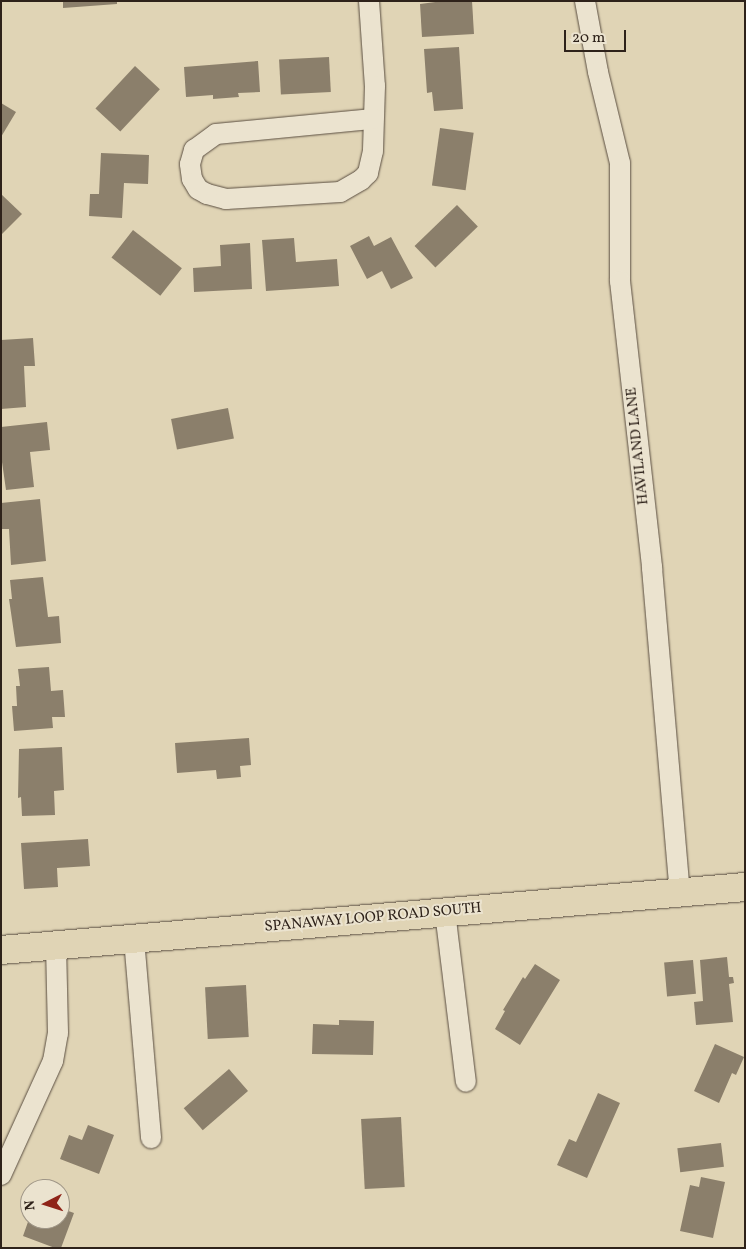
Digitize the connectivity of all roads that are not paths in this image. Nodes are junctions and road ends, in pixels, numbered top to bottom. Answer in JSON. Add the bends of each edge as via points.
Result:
{"nodes":[{"id":1,"x":369,"y":1,"type":"edge"},
{"id":2,"x":585,"y":1,"type":"edge"},
{"id":3,"x":373,"y":118,"type":"junction"},
{"id":4,"x":745,"y":886,"type":"edge"},
{"id":5,"x":680,"y":893,"type":"junction"},
{"id":6,"x":445,"y":912,"type":"junction"},
{"id":7,"x":134,"y":939,"type":"junction"},
{"id":8,"x":56,"y":946,"type":"junction"},
{"id":9,"x":1,"y":950,"type":"edge"},
{"id":10,"x":466,"y":1082,"type":"dead end"},
{"id":11,"x":150,"y":1138,"type":"dead end"},
{"id":12,"x":1,"y":1175,"type":"edge"}],
"edges":[{"from":1,"to":3,"type":"street","via":[[375,86]]},
{"from":2,"to":5,"type":"street","name":"HAVILAND LANE","via":[[620,163],[620,281],[652,568]]},
{"from":3,"to":3,"type":"street","via":[[216,134],[194,150],[190,164],[192,178],[198,189],[226,199],[340,192],[352,187],[368,172],[373,151]]},
{"from":4,"to":5,"type":"main road","name":"SPANAWAY LOOP ROAD SOUTH"},
{"from":5,"to":6,"type":"main road","name":"SPANAWAY LOOP ROAD SOUTH"},
{"from":6,"to":7,"type":"main road","name":"SPANAWAY LOOP ROAD SOUTH"},
{"from":6,"to":10,"type":"street"},
{"from":7,"to":8,"type":"main road","name":"SPANAWAY LOOP ROAD SOUTH"},
{"from":7,"to":11,"type":"street"},
{"from":8,"to":9,"type":"main road","name":"SPANAWAY LOOP ROAD SOUTH"},
{"from":8,"to":12,"type":"street","via":[[58,1033],[53,1061]]}]}
